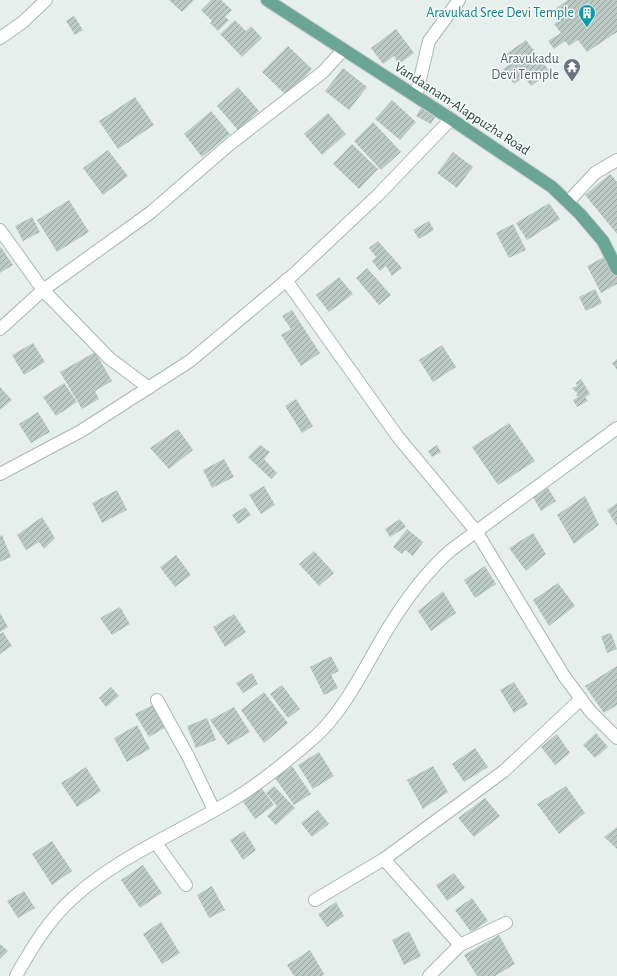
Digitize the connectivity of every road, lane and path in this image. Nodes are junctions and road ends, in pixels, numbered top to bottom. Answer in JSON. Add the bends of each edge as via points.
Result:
{"nodes":[{"id":1,"x":46,"y":0,"type":"edge"},
{"id":2,"x":267,"y":0,"type":"edge"},
{"id":3,"x":459,"y":0,"type":"edge"},
{"id":4,"x":0,"y":38,"type":"edge"},
{"id":5,"x":343,"y":50,"type":"junction"},
{"id":6,"x":416,"y":96,"type":"junction"},
{"id":7,"x":451,"y":119,"type":"junction"},
{"id":8,"x":617,"y":160,"type":"edge"},
{"id":9,"x":568,"y":202,"type":"junction"},
{"id":10,"x":0,"y":230,"type":"edge"},
{"id":11,"x":617,"y":269,"type":"edge"},
{"id":12,"x":286,"y":280,"type":"junction"},
{"id":13,"x":43,"y":290,"type":"junction"},
{"id":14,"x":0,"y":329,"type":"edge"},
{"id":15,"x":149,"y":388,"type":"junction"},
{"id":16,"x":617,"y":428,"type":"edge"},
{"id":17,"x":0,"y":474,"type":"edge"},
{"id":18,"x":476,"y":531,"type":"junction"},
{"id":19,"x":581,"y":699,"type":"junction"},
{"id":20,"x":157,"y":700,"type":"dead end"},
{"id":21,"x":617,"y":738,"type":"edge"},
{"id":22,"x":214,"y":810,"type":"junction"},
{"id":23,"x":156,"y":843,"type":"junction"},
{"id":24,"x":384,"y":859,"type":"junction"},
{"id":25,"x":186,"y":885,"type":"dead end"},
{"id":26,"x":315,"y":900,"type":"dead end"},
{"id":27,"x":506,"y":922,"type":"dead end"},
{"id":28,"x":460,"y":945,"type":"junction"},
{"id":29,"x":16,"y":976,"type":"edge"},
{"id":30,"x":429,"y":976,"type":"edge"}],
"edges":[{"from":1,"to":4,"type":"street","via":[[23,22]]},
{"from":2,"to":5,"type":"main road","name":"Vandaanam-Alappuzha Road"},
{"from":3,"to":6,"type":"street","via":[[429,41]]},
{"from":5,"to":6,"type":"main road","name":"Vandaanam-Alappuzha Road"},
{"from":5,"to":13,"type":"street","via":[[323,72],[230,144],[150,213]]},
{"from":6,"to":7,"type":"main road","name":"Vandaanam-Alappuzha Road"},
{"from":7,"to":9,"type":"main road","name":"Vandaanam-Alappuzha Road","via":[[552,187]]},
{"from":7,"to":12,"type":"street","via":[[378,195]]},
{"from":8,"to":9,"type":"street","via":[[595,173]]},
{"from":9,"to":11,"type":"main road","name":"Vandaanam-Alappuzha Road","via":[[603,241]]},
{"from":10,"to":13,"type":"street"},
{"from":12,"to":15,"type":"street","via":[[190,361]]},
{"from":12,"to":18,"type":"street","via":[[398,437]]},
{"from":13,"to":14,"type":"street"},
{"from":13,"to":15,"type":"street","via":[[109,358]]},
{"from":15,"to":17,"type":"street","via":[[81,431]]},
{"from":16,"to":18,"type":"street"},
{"from":18,"to":19,"type":"street","via":[[564,676]]},
{"from":18,"to":22,"type":"street","via":[[435,564],[415,588],[329,723],[257,783]]},
{"from":19,"to":21,"type":"street"},
{"from":19,"to":24,"type":"street","via":[[504,771]]},
{"from":20,"to":22,"type":"street"},
{"from":22,"to":23,"type":"street"},
{"from":23,"to":25,"type":"street"},
{"from":23,"to":29,"type":"street","via":[[117,866],[71,899],[27,956]]},
{"from":24,"to":26,"type":"street"},
{"from":24,"to":28,"type":"street"},
{"from":27,"to":28,"type":"street"},
{"from":28,"to":30,"type":"street"}]}
